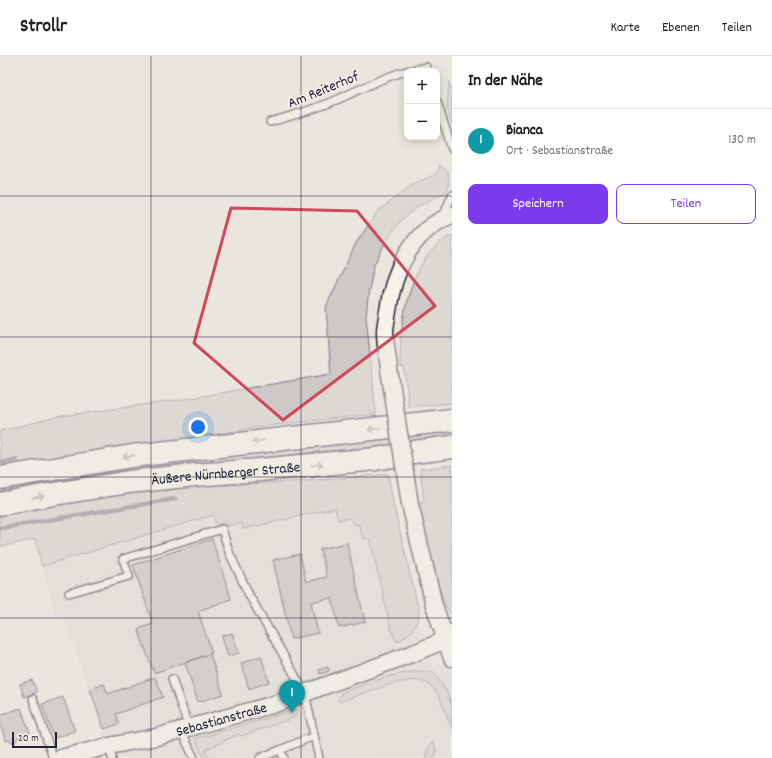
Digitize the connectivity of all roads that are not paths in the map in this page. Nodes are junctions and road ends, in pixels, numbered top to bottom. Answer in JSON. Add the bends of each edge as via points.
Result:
{"nodes":[{"id":1,"x":404,"y":72,"type":"edge"},
{"id":2,"x":438,"y":104,"type":"edge"},
{"id":3,"x":270,"y":122,"type":"dead end"},
{"id":4,"x":452,"y":150,"type":"edge"},
{"id":5,"x":452,"y":195,"type":"edge"},
{"id":6,"x":447,"y":217,"type":"edge"},
{"id":7,"x":452,"y":416,"type":"edge"},
{"id":8,"x":452,"y":420,"type":"edge"},
{"id":9,"x":427,"y":424,"type":"junction"},
{"id":10,"x":452,"y":447,"type":"edge"},
{"id":11,"x":376,"y":459,"type":"junction"},
{"id":12,"x":452,"y":460,"type":"edge"},
{"id":13,"x":0,"y":478,"type":"edge"},
{"id":14,"x":0,"y":504,"type":"edge"},
{"id":15,"x":69,"y":593,"type":"dead end"},
{"id":16,"x":450,"y":645,"type":"edge"},
{"id":17,"x":172,"y":679,"type":"dead end"},
{"id":18,"x":305,"y":693,"type":"junction"},
{"id":19,"x":33,"y":699,"type":"dead end"},
{"id":20,"x":185,"y":729,"type":"junction"},
{"id":21,"x":314,"y":736,"type":"junction"},
{"id":22,"x":280,"y":750,"type":"junction"},
{"id":23,"x":111,"y":752,"type":"edge"},
{"id":24,"x":53,"y":758,"type":"edge"},
{"id":25,"x":61,"y":758,"type":"edge"},
{"id":26,"x":194,"y":758,"type":"edge"},
{"id":27,"x":260,"y":758,"type":"edge"},
{"id":28,"x":284,"y":758,"type":"edge"},
{"id":29,"x":319,"y":758,"type":"edge"}],
"edges":[{"from":1,"to":3,"type":"lane","name":"Am Reiterhof","via":[[392,74],[304,112]]},
{"from":2,"to":4,"type":"lane"},
{"from":5,"to":6,"type":"lane"},
{"from":6,"to":16,"type":"street","bridge":true,"via":[[424,232],[407,252],[396,274],[385,332],[410,504],[434,605]]},
{"from":7,"to":9,"type":"highway"},
{"from":8,"to":9,"type":"highway","name":"Äußere Nürnberger Straße"},
{"from":9,"to":13,"type":"highway","name":"Äußere Nürnberger Straße","one_way":true,"via":[[132,456]]},
{"from":10,"to":11,"type":"highway","name":"Äußere Nürnberger Straße"},
{"from":11,"to":12,"type":"highway"},
{"from":14,"to":11,"type":"highway","name":"Äußere Nürnberger Straße","one_way":true,"via":[[136,481]]},
{"from":15,"to":18,"type":"lane","via":[[129,576],[123,559],[222,529],[249,595]]},
{"from":16,"to":18,"type":"street","name":"Sebastianstraße"},
{"from":17,"to":20,"type":"lane"},
{"from":18,"to":20,"type":"street","name":"Sebastianstraße"},
{"from":18,"to":21,"type":"lane"},
{"from":19,"to":24,"type":"lane"},
{"from":20,"to":23,"type":"street","name":"Sebastianstraße"},
{"from":20,"to":26,"type":"lane"},
{"from":21,"to":22,"type":"lane"},
{"from":21,"to":29,"type":"lane"},
{"from":22,"to":27,"type":"lane"},
{"from":22,"to":28,"type":"lane"},
{"from":23,"to":25,"type":"street","name":"Sebastianstraße"}]}
